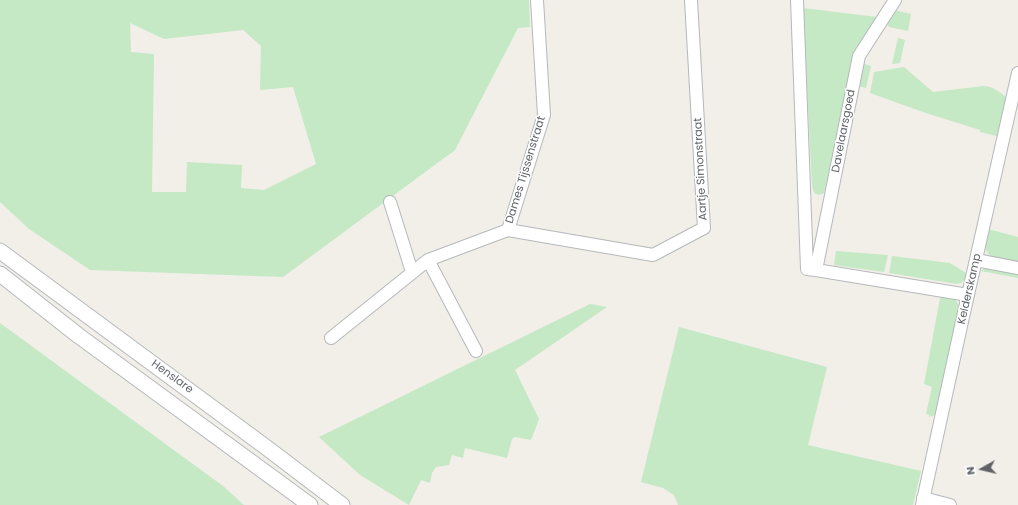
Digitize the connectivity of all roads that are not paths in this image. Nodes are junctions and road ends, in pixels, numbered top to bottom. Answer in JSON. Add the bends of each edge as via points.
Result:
{"nodes":[{"id":1,"x":537,"y":0,"type":"edge"},
{"id":2,"x":691,"y":0,"type":"edge"},
{"id":3,"x":797,"y":0,"type":"edge"},
{"id":4,"x":893,"y":0,"type":"edge"},
{"id":5,"x":1018,"y":73,"type":"edge"},
{"id":6,"x":390,"y":202,"type":"dead end"},
{"id":7,"x":508,"y":230,"type":"junction"},
{"id":8,"x":0,"y":251,"type":"edge"},
{"id":9,"x":428,"y":260,"type":"junction"},
{"id":10,"x":976,"y":260,"type":"junction"},
{"id":11,"x":1018,"y":268,"type":"edge"},
{"id":12,"x":816,"y":270,"type":"junction"},
{"id":13,"x":412,"y":272,"type":"junction"},
{"id":14,"x":0,"y":274,"type":"edge"},
{"id":15,"x":968,"y":295,"type":"junction"},
{"id":16,"x":331,"y":338,"type":"dead end"},
{"id":17,"x":476,"y":351,"type":"dead end"},
{"id":18,"x":923,"y":502,"type":"edge"},
{"id":19,"x":310,"y":505,"type":"edge"},
{"id":20,"x":342,"y":505,"type":"edge"},
{"id":21,"x":950,"y":505,"type":"edge"}],
"edges":[{"from":1,"to":7,"type":"street","name":"Dames Tijssenstraat","via":[[544,115]]},
{"from":2,"to":7,"type":"street","name":"Aartje Simonstraat","via":[[704,228],[653,255]]},
{"from":3,"to":12,"type":"street","via":[[807,269]]},
{"from":4,"to":12,"type":"street","name":"Davelaarsgoed","via":[[860,56],[857,66]]},
{"from":5,"to":10,"type":"street","name":"Kelderskamp"},
{"from":6,"to":13,"type":"street"},
{"from":7,"to":9,"type":"street","name":"Dames Tijssenstraat"},
{"from":8,"to":20,"type":"street","name":"Henslare"},
{"from":9,"to":13,"type":"street","name":"Dames Tijssenstraat"},
{"from":9,"to":17,"type":"street"},
{"from":10,"to":11,"type":"street"},
{"from":10,"to":15,"type":"street","name":"Kelderskamp"},
{"from":12,"to":15,"type":"street"},
{"from":13,"to":16,"type":"street","name":"Dames Tijssenstraat"},
{"from":14,"to":19,"type":"street","name":"Henslare"},
{"from":15,"to":18,"type":"street","name":"Kelderskamp"},
{"from":18,"to":21,"type":"street"}]}
